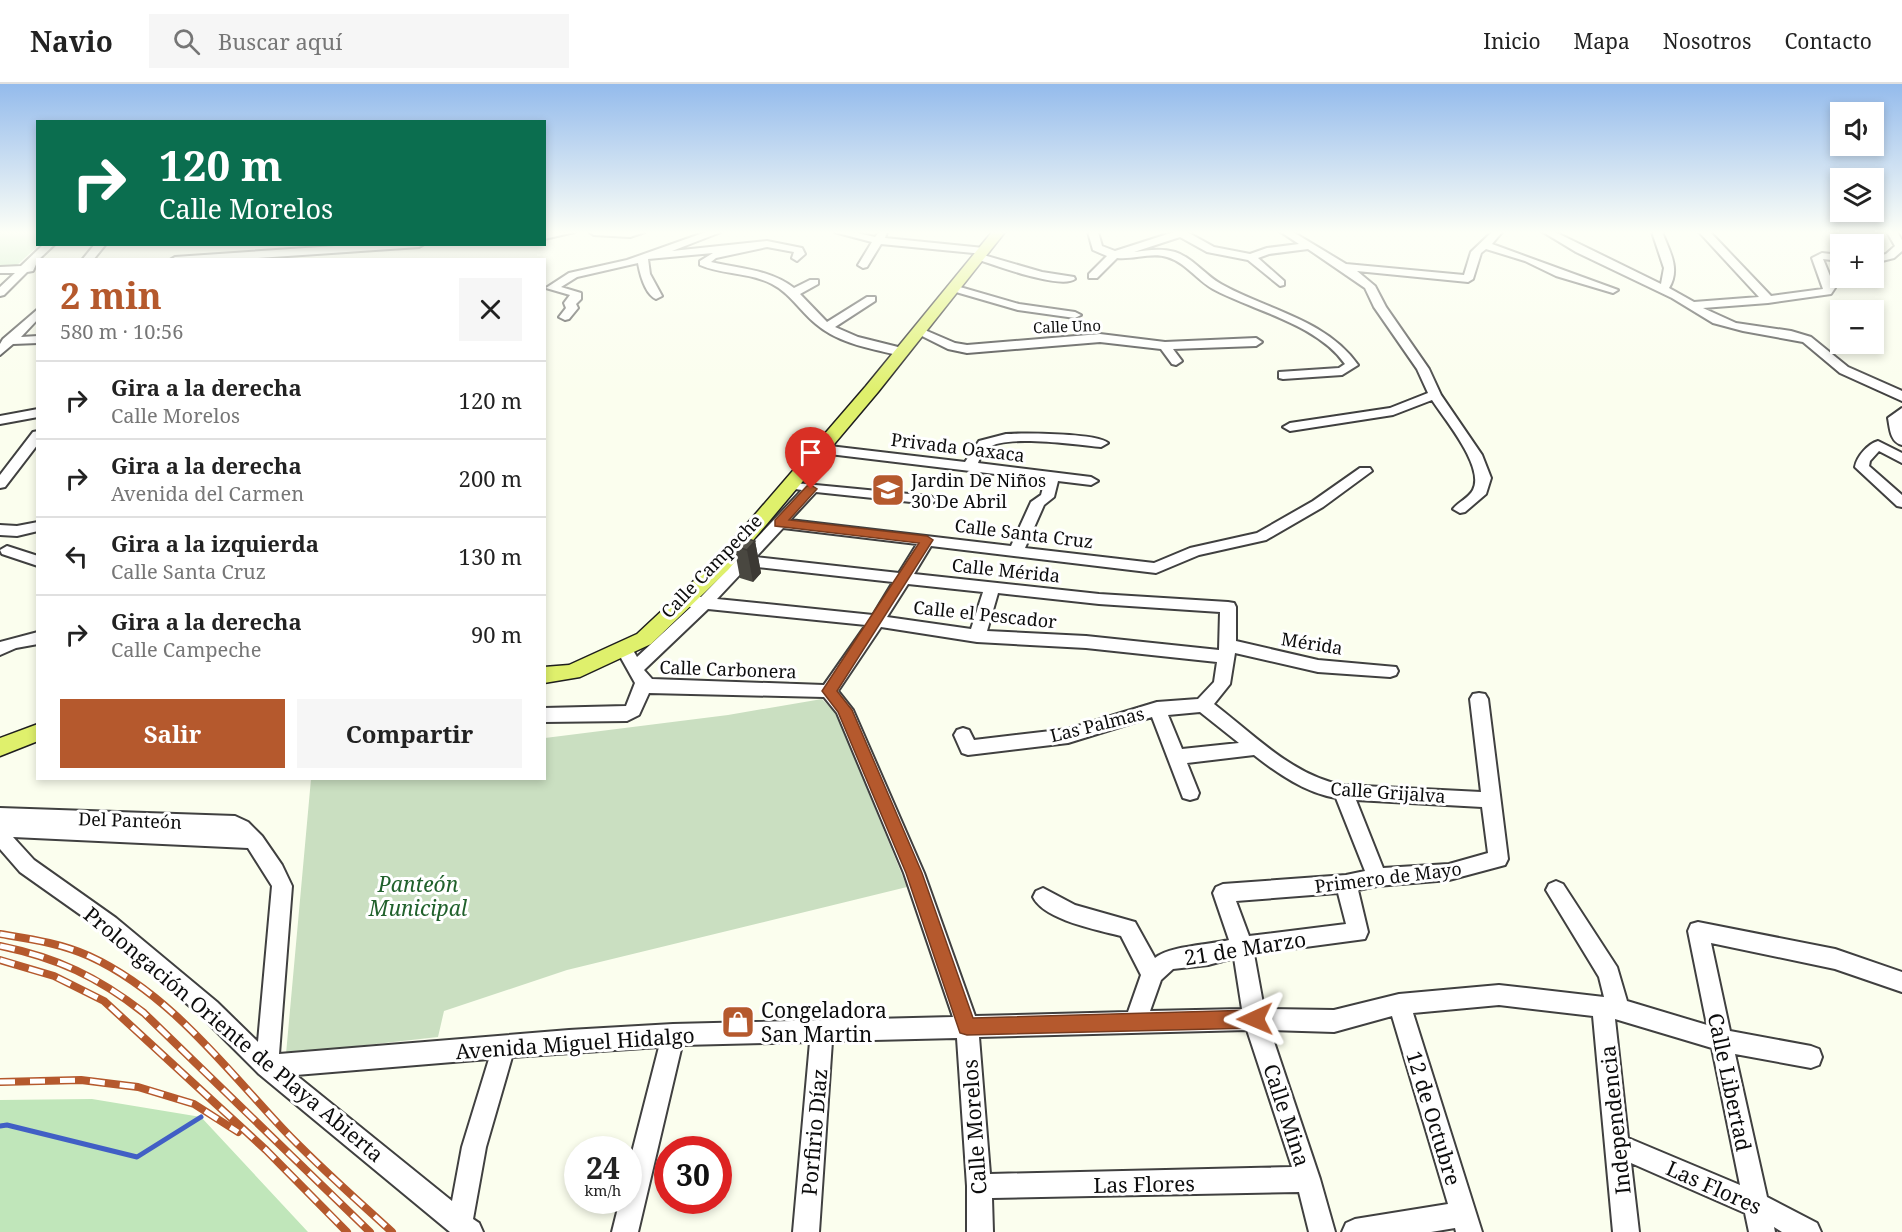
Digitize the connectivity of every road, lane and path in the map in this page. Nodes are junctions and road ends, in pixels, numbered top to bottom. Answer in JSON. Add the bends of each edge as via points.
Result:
{"nodes":[{"id":1,"x":555,"y":286,"type":"edge"},
{"id":2,"x":651,"y":286,"type":"edge"},
{"id":3,"x":784,"y":286,"type":"edge"},
{"id":4,"x":807,"y":286,"type":"edge"},
{"id":5,"x":955,"y":286,"type":"edge"},
{"id":6,"x":1216,"y":286,"type":"edge"},
{"id":7,"x":1369,"y":286,"type":"edge"},
{"id":8,"x":1598,"y":286,"type":"edge"},
{"id":9,"x":1652,"y":286,"type":"edge"},
{"id":10,"x":1666,"y":286,"type":"edge"},
{"id":11,"x":1754,"y":286,"type":"edge"},
{"id":12,"x":953,"y":288,"type":"junction"},
{"id":13,"x":1830,"y":288,"type":"edge"},
{"id":14,"x":1613,"y":290,"type":"dead end"},
{"id":15,"x":1662,"y":290,"type":"junction"},
{"id":16,"x":793,"y":293,"type":"junction"},
{"id":17,"x":656,"y":296,"type":"dead end"},
{"id":18,"x":871,"y":298,"type":"dead end"},
{"id":19,"x":1768,"y":300,"type":"junction"},
{"id":20,"x":1690,"y":306,"type":"junction"},
{"id":21,"x":36,"y":314,"type":"edge"},
{"id":22,"x":1075,"y":315,"type":"dead end"},
{"id":23,"x":565,"y":317,"type":"dead end"},
{"id":24,"x":826,"y":327,"type":"junction"},
{"id":25,"x":920,"y":331,"type":"junction"},
{"id":26,"x":36,"y":333,"type":"edge"},
{"id":27,"x":6,"y":338,"type":"edge"},
{"id":28,"x":36,"y":339,"type":"edge"},
{"id":29,"x":1256,"y":342,"type":"dead end"},
{"id":30,"x":1165,"y":346,"type":"junction"},
{"id":31,"x":0,"y":351,"type":"edge"},
{"id":32,"x":902,"y":352,"type":"junction"},
{"id":33,"x":1176,"y":361,"type":"dead end"},
{"id":34,"x":1283,"y":375,"type":"dead end"},
{"id":35,"x":1435,"y":395,"type":"junction"},
{"id":36,"x":1902,"y":397,"type":"edge"},
{"id":37,"x":1902,"y":412,"type":"edge"},
{"id":38,"x":36,"y":413,"type":"edge"},
{"id":39,"x":0,"y":420,"type":"edge"},
{"id":40,"x":1290,"y":427,"type":"dead end"},
{"id":41,"x":36,"y":438,"type":"edge"},
{"id":42,"x":1902,"y":441,"type":"edge"},
{"id":43,"x":1101,"y":443,"type":"dead end"},
{"id":44,"x":821,"y":448,"type":"junction"},
{"id":45,"x":1902,"y":459,"type":"edge"},
{"id":46,"x":969,"y":468,"type":"junction"},
{"id":47,"x":1365,"y":471,"type":"dead end"},
{"id":48,"x":1053,"y":477,"type":"junction"},
{"id":49,"x":1092,"y":481,"type":"dead end"},
{"id":50,"x":0,"y":484,"type":"edge"},
{"id":51,"x":790,"y":484,"type":"junction"},
{"id":52,"x":811,"y":489,"type":"junction"},
{"id":53,"x":930,"y":500,"type":"dead end"},
{"id":54,"x":1902,"y":503,"type":"edge"},
{"id":55,"x":1460,"y":509,"type":"dead end"},
{"id":56,"x":779,"y":523,"type":"junction"},
{"id":57,"x":36,"y":526,"type":"edge"},
{"id":58,"x":0,"y":530,"type":"edge"},
{"id":59,"x":927,"y":540,"type":"junction"},
{"id":60,"x":7,"y":551,"type":"dead end"},
{"id":61,"x":1016,"y":552,"type":"junction"},
{"id":62,"x":36,"y":561,"type":"edge"},
{"id":63,"x":744,"y":561,"type":"junction"},
{"id":64,"x":721,"y":566,"type":"junction"},
{"id":65,"x":903,"y":579,"type":"junction"},
{"id":66,"x":992,"y":589,"type":"junction"},
{"id":67,"x":684,"y":602,"type":"junction"},
{"id":68,"x":704,"y":604,"type":"junction"},
{"id":69,"x":876,"y":621,"type":"junction"},
{"id":70,"x":977,"y":636,"type":"junction"},
{"id":71,"x":36,"y":638,"type":"edge"},
{"id":72,"x":0,"y":649,"type":"edge"},
{"id":73,"x":624,"y":649,"type":"junction"},
{"id":74,"x":1227,"y":651,"type":"junction"},
{"id":75,"x":1390,"y":671,"type":"dead end"},
{"id":76,"x":546,"y":675,"type":"edge"},
{"id":77,"x":640,"y":675,"type":"junction"},
{"id":78,"x":830,"y":691,"type":"junction"},
{"id":79,"x":1479,"y":699,"type":"dead end"},
{"id":80,"x":1203,"y":705,"type":"junction"},
{"id":81,"x":1157,"y":709,"type":"junction"},
{"id":82,"x":546,"y":715,"type":"edge"},
{"id":83,"x":36,"y":733,"type":"edge"},
{"id":84,"x":963,"y":735,"type":"dead end"},
{"id":85,"x":0,"y":747,"type":"edge"},
{"id":86,"x":1256,"y":747,"type":"junction"},
{"id":87,"x":1175,"y":757,"type":"junction"},
{"id":88,"x":1343,"y":792,"type":"junction"},
{"id":89,"x":1190,"y":793,"type":"dead end"},
{"id":90,"x":1489,"y":800,"type":"junction"},
{"id":91,"x":0,"y":816,"type":"edge"},
{"id":92,"x":0,"y":828,"type":"edge"},
{"id":93,"x":0,"y":835,"type":"edge"},
{"id":94,"x":252,"y":840,"type":"junction"},
{"id":95,"x":1377,"y":878,"type":"junction"},
{"id":96,"x":1346,"y":884,"type":"junction"},
{"id":97,"x":1556,"y":890,"type":"dead end"},
{"id":98,"x":1223,"y":893,"type":"joint"},
{"id":99,"x":1043,"y":897,"type":"dead end"},
{"id":100,"x":1242,"y":946,"type":"junction"},
{"id":101,"x":1152,"y":974,"type":"junction"},
{"id":102,"x":1902,"y":982,"type":"edge"},
{"id":103,"x":1399,"y":1004,"type":"junction"},
{"id":104,"x":1610,"y":1008,"type":"junction"},
{"id":105,"x":1255,"y":1019,"type":"junction"},
{"id":106,"x":1136,"y":1022,"type":"junction"},
{"id":107,"x":967,"y":1026,"type":"junction"},
{"id":108,"x":822,"y":1032,"type":"junction"},
{"id":109,"x":673,"y":1035,"type":"junction"},
{"id":110,"x":1721,"y":1040,"type":"junction"},
{"id":111,"x":504,"y":1047,"type":"junction"},
{"id":112,"x":1811,"y":1057,"type":"dead end"},
{"id":113,"x":267,"y":1066,"type":"junction"},
{"id":114,"x":1617,"y":1144,"type":"junction"},
{"id":115,"x":1308,"y":1179,"type":"junction"},
{"id":116,"x":979,"y":1186,"type":"junction"},
{"id":117,"x":1757,"y":1205,"type":"junction"},
{"id":118,"x":1467,"y":1223,"type":"edge"},
{"id":119,"x":465,"y":1227,"type":"edge"},
{"id":120,"x":625,"y":1232,"type":"edge"},
{"id":121,"x":806,"y":1232,"type":"edge"},
{"id":122,"x":980,"y":1232,"type":"edge"},
{"id":123,"x":1322,"y":1232,"type":"edge"},
{"id":124,"x":1355,"y":1232,"type":"edge"},
{"id":125,"x":1626,"y":1232,"type":"edge"},
{"id":126,"x":1762,"y":1232,"type":"edge"},
{"id":127,"x":1808,"y":1232,"type":"edge"}],
"edges":[{"from":1,"to":23,"type":"street","via":[[551,288],[576,293]]},
{"from":2,"to":17,"type":"street"},
{"from":3,"to":16,"type":"street"},
{"from":4,"to":16,"type":"street"},
{"from":5,"to":12,"type":"main road"},
{"from":6,"to":34,"type":"street","via":[[1328,340],[1352,365],[1342,371]]},
{"from":7,"to":35,"type":"street","via":[[1380,308],[1423,369]]},
{"from":8,"to":14,"type":"street"},
{"from":9,"to":15,"type":"street"},
{"from":10,"to":15,"type":"street"},
{"from":11,"to":19,"type":"street"},
{"from":12,"to":22,"type":"street","via":[[1018,307]]},
{"from":12,"to":25,"type":"main road"},
{"from":13,"to":19,"type":"street","via":[[1827,292]]},
{"from":15,"to":20,"type":"street"},
{"from":16,"to":24,"type":"street"},
{"from":18,"to":24,"type":"street"},
{"from":19,"to":20,"type":"street"},
{"from":20,"to":36,"type":"street","via":[[1726,324],[1810,341],[1844,370],[1893,389]]},
{"from":21,"to":27,"type":"street"},
{"from":24,"to":32,"type":"street","via":[[858,341]]},
{"from":25,"to":30,"type":"street","name":"Calle Uno","via":[[967,349],[1100,338]]},
{"from":25,"to":32,"type":"main road"},
{"from":26,"to":27,"type":"street"},
{"from":27,"to":28,"type":"street"},
{"from":27,"to":31,"type":"street"},
{"from":29,"to":30,"type":"street","name":"Calle Uno"},
{"from":30,"to":33,"type":"street"},
{"from":32,"to":44,"type":"main road"},
{"from":35,"to":40,"type":"street","via":[[1383,413]]},
{"from":35,"to":55,"type":"street","via":[[1475,455],[1484,478],[1479,494]]},
{"from":37,"to":42,"type":"street","via":[[1894,418]]},
{"from":38,"to":39,"type":"street"},
{"from":41,"to":50,"type":"street"},
{"from":43,"to":46,"type":"street","via":[[994,440],[983,445]]},
{"from":44,"to":46,"type":"street","name":"Privada Oaxaca"},
{"from":44,"to":51,"type":"main road"},
{"from":45,"to":54,"type":"street","via":[[1878,446],[1863,460],[1862,467]]},
{"from":46,"to":48,"type":"street","name":"Privada Oaxaca"},
{"from":47,"to":61,"type":"street","name":"Calle Santa Cruz","via":[[1261,537],[1195,551],[1156,568]]},
{"from":48,"to":49,"type":"street","name":"Privada Oaxaca"},
{"from":48,"to":61,"type":"street","via":[[1047,497],[1038,501]]},
{"from":51,"to":52,"type":"street"},
{"from":51,"to":64,"type":"main road"},
{"from":52,"to":53,"type":"street"},
{"from":52,"to":56,"type":"street","name":"Calle Campeche"},
{"from":56,"to":59,"type":"street","name":"Calle Santa Cruz"},
{"from":56,"to":63,"type":"street","name":"Calle Campeche"},
{"from":57,"to":58,"type":"street"},
{"from":59,"to":61,"type":"street","name":"Calle Santa Cruz"},
{"from":59,"to":65,"type":"street"},
{"from":60,"to":62,"type":"street"},
{"from":63,"to":64,"type":"street","name":"Calle Mérida"},
{"from":63,"to":65,"type":"street","name":"Calle Mérida"},
{"from":63,"to":68,"type":"street","name":"Calle Campeche"},
{"from":64,"to":67,"type":"main road"},
{"from":65,"to":66,"type":"street","name":"Calle Mérida"},
{"from":65,"to":69,"type":"street"},
{"from":66,"to":70,"type":"street"},
{"from":66,"to":74,"type":"street","name":"Calle Mérida","via":[[1228,607]]},
{"from":67,"to":68,"type":"street","name":"Calle el Pescador"},
{"from":67,"to":73,"type":"main road","via":[[644,639]]},
{"from":68,"to":69,"type":"street","name":"Calle el Pescador"},
{"from":68,"to":77,"type":"street","name":"Calle Campeche"},
{"from":69,"to":70,"type":"street","name":"Calle el Pescador"},
{"from":69,"to":78,"type":"street"},
{"from":70,"to":74,"type":"street","name":"Calle el Pescador"},
{"from":71,"to":72,"type":"street"},
{"from":73,"to":76,"type":"main road","via":[[572,672]]},
{"from":73,"to":77,"type":"street"},
{"from":74,"to":75,"type":"street","name":"Mérida","via":[[1318,666]]},
{"from":74,"to":80,"type":"street","via":[[1222,684]]},
{"from":77,"to":78,"type":"street","name":"Calle Carbonera","via":[[659,687]]},
{"from":77,"to":82,"type":"street","via":[[633,710],[627,714]]},
{"from":78,"to":107,"type":"street","name":"Calle Morelos","via":[[844,710],[914,873]]},
{"from":79,"to":90,"type":"street","name":"Primero de Mayo"},
{"from":80,"to":81,"type":"street","name":"Las Palmas"},
{"from":80,"to":86,"type":"street","name":"Calle Grijalva"},
{"from":81,"to":84,"type":"street","name":"Las Palmas","via":[[1068,735],[968,748]]},
{"from":81,"to":87,"type":"street"},
{"from":83,"to":85,"type":"main road"},
{"from":86,"to":87,"type":"street"},
{"from":86,"to":88,"type":"street","name":"Calle Grijalva","via":[[1321,788]]},
{"from":87,"to":89,"type":"street"},
{"from":88,"to":90,"type":"street","name":"Calle Grijalva"},
{"from":88,"to":95,"type":"street"},
{"from":90,"to":95,"type":"street","name":"Primero de Mayo","via":[[1498,859],[1449,872]]},
{"from":91,"to":94,"type":"street","name":"Del Panteón","via":[[235,824]]},
{"from":92,"to":94,"type":"street","name":"Del Panteón"},
{"from":93,"to":113,"type":"street","name":"Prolongación Oriente de Playa Abierta","via":[[27,866],[109,924],[209,1009]]},
{"from":94,"to":113,"type":"street","name":"Del Panteón","via":[[281,881]]},
{"from":95,"to":96,"type":"street","name":"Primero de Mayo"},
{"from":96,"to":98,"type":"street","name":"Primero de Mayo"},
{"from":96,"to":100,"type":"street","name":"21 de Marzo","via":[[1358,932]]},
{"from":97,"to":104,"type":"street","name":"Independencia","via":[[1609,974]]},
{"from":98,"to":100,"type":"street","name":"Calle Mina"},
{"from":99,"to":101,"type":"street","via":[[1070,913],[1128,929]]},
{"from":100,"to":101,"type":"street","name":"21 de Marzo","via":[[1168,960]]},
{"from":100,"to":105,"type":"street","name":"Calle Mina"},
{"from":101,"to":106,"type":"street"},
{"from":102,"to":110,"type":"street","name":"Calle Libertad","via":[[1835,959],[1698,931]]},
{"from":103,"to":104,"type":"street","name":"Avenida Miguel Hidalgo","via":[[1499,995]]},
{"from":103,"to":105,"type":"street","name":"Avenida Miguel Hidalgo","via":[[1334,1021]]},
{"from":103,"to":118,"type":"street","name":"12 de Octubre"},
{"from":104,"to":110,"type":"street","name":"Avenida Miguel Hidalgo"},
{"from":104,"to":114,"type":"street","name":"Independencia"},
{"from":105,"to":106,"type":"street","name":"Avenida Miguel Hidalgo"},
{"from":105,"to":115,"type":"street","name":"Calle Mina"},
{"from":106,"to":107,"type":"street","name":"Avenida Miguel Hidalgo"},
{"from":107,"to":108,"type":"street","name":"Avenida Miguel Hidalgo"},
{"from":107,"to":116,"type":"street","name":"Calle Morelos"},
{"from":108,"to":109,"type":"street","name":"Avenida Miguel Hidalgo"},
{"from":108,"to":121,"type":"street","name":"Porfirio Díaz"},
{"from":109,"to":111,"type":"street","name":"Avenida Miguel Hidalgo"},
{"from":109,"to":120,"type":"street"},
{"from":110,"to":112,"type":"street","name":"Avenida Miguel Hidalgo"},
{"from":110,"to":117,"type":"street","name":"Calle Libertad"},
{"from":111,"to":113,"type":"street","name":"Avenida Miguel Hidalgo"},
{"from":111,"to":119,"type":"street","via":[[474,1147]]},
{"from":113,"to":119,"type":"street","name":"Prolongación Oriente de Playa Abierta"},
{"from":114,"to":117,"type":"street","name":"Las Flores"},
{"from":114,"to":125,"type":"street","name":"Independencia"},
{"from":115,"to":116,"type":"street","name":"Las Flores"},
{"from":115,"to":123,"type":"street","name":"Calle Mina"},
{"from":116,"to":122,"type":"street","name":"Calle Morelos"},
{"from":117,"to":126,"type":"street","name":"Calle Libertad"},
{"from":117,"to":127,"type":"street","name":"Las Flores"},
{"from":118,"to":124,"type":"street"}]}
